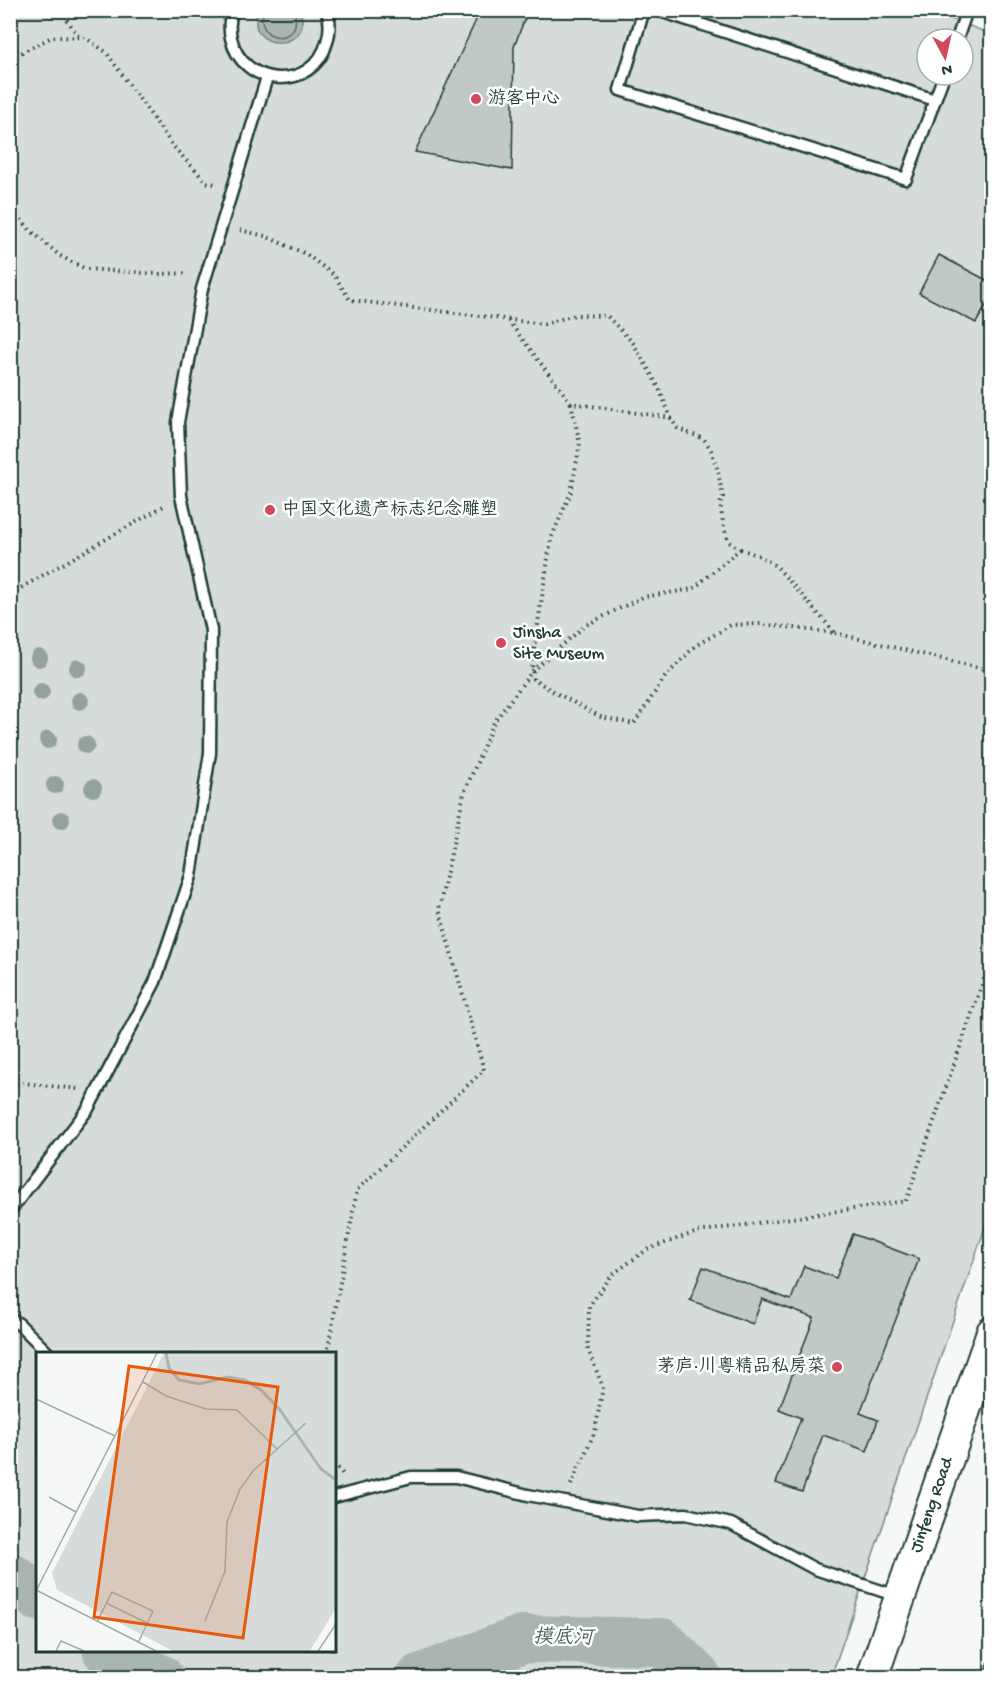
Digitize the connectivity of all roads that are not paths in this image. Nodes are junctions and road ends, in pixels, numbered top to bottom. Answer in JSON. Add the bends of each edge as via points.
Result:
{"nodes":[{"id":1,"x":233,"y":10,"type":"edge"},
{"id":2,"x":326,"y":10,"type":"edge"},
{"id":3,"x":644,"y":10,"type":"edge"},
{"id":4,"x":657,"y":10,"type":"edge"},
{"id":5,"x":967,"y":10,"type":"edge"},
{"id":6,"x":961,"y":27,"type":"edge"},
{"id":7,"x":267,"y":77,"type":"junction"},
{"id":8,"x":940,"y":87,"type":"edge"},
{"id":9,"x":935,"y":100,"type":"junction"},
{"id":10,"x":10,"y":1211,"type":"edge"},
{"id":11,"x":10,"y":1318,"type":"edge"},
{"id":12,"x":992,"y":1332,"type":"edge"},
{"id":13,"x":48,"y":1352,"type":"edge"},
{"id":14,"x":336,"y":1496,"type":"edge"},
{"id":15,"x":900,"y":1597,"type":"junction"},
{"id":16,"x":872,"y":1677,"type":"edge"}],
"edges":[{"from":1,"to":7,"type":"lane","via":[[229,31],[232,47],[253,71]]},
{"from":2,"to":7,"type":"lane","via":[[330,32],[326,49],[316,63],[302,74]]},
{"from":3,"to":9,"type":"lane","via":[[620,90],[894,176],[906,179]]},
{"from":4,"to":9,"type":"lane"},
{"from":5,"to":6,"type":"lane"},
{"from":7,"to":10,"type":"lane","via":[[202,289],[178,422],[181,496],[211,630],[210,753],[190,876],[155,982],[88,1109]]},
{"from":8,"to":9,"type":"lane"},
{"from":11,"to":13,"type":"lane"},
{"from":12,"to":15,"type":"street","name":"Jinfeng Road"},
{"from":14,"to":15,"type":"lane","via":[[411,1477],[456,1477],[638,1516],[686,1514],[731,1524],[815,1569]]},
{"from":15,"to":16,"type":"street","name":"Jinfeng Road"}]}
